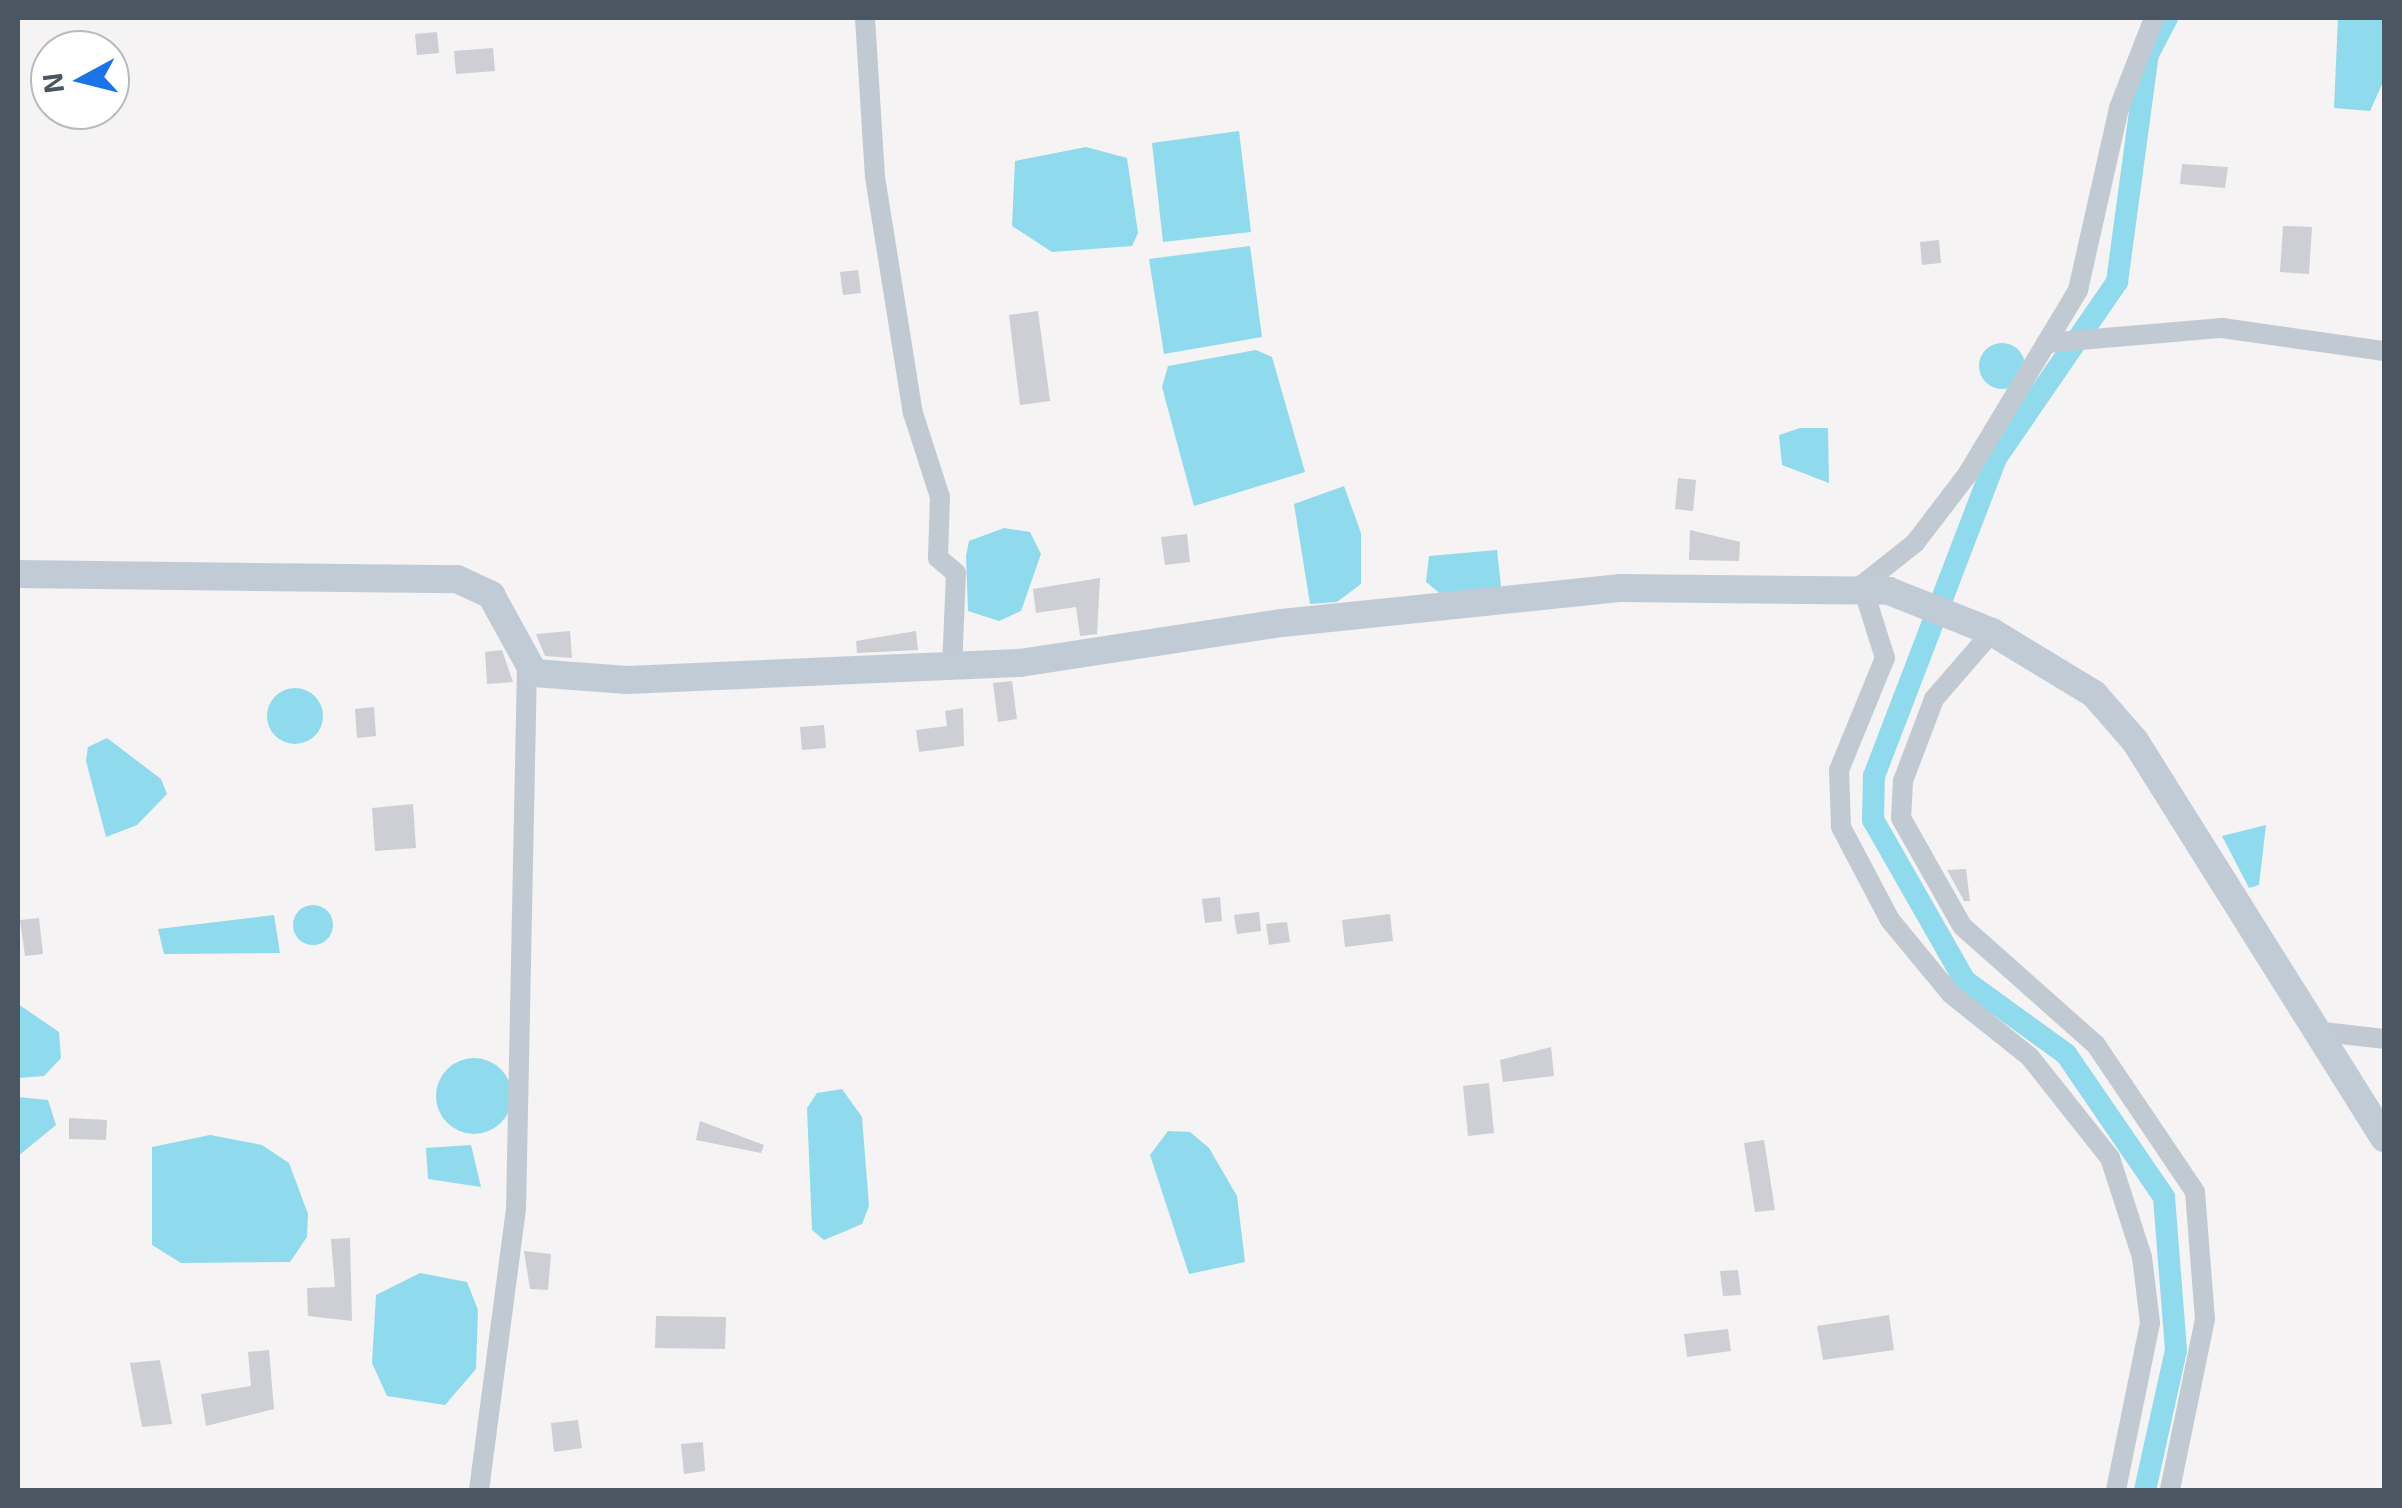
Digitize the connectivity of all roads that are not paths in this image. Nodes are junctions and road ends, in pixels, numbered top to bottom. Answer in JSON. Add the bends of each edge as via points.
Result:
{"nodes":[{"id":1,"x":864,"y":18,"type":"edge"},
{"id":2,"x":2154,"y":18,"type":"edge"},
{"id":3,"x":2046,"y":343,"type":"junction"},
{"id":4,"x":2384,"y":351,"type":"edge"},
{"id":5,"x":18,"y":574,"type":"edge"},
{"id":6,"x":1876,"y":588,"type":"junction"},
{"id":7,"x":1988,"y":630,"type":"junction"},
{"id":8,"x":527,"y":666,"type":"junction"},
{"id":9,"x":952,"y":668,"type":"junction"},
{"id":10,"x":2323,"y":1032,"type":"junction"},
{"id":11,"x":2384,"y":1039,"type":"edge"},
{"id":12,"x":2384,"y":1138,"type":"edge"},
{"id":13,"x":479,"y":1490,"type":"edge"},
{"id":14,"x":2116,"y":1490,"type":"edge"},
{"id":15,"x":2170,"y":1490,"type":"edge"}],
"edges":[{"from":1,"to":9,"type":"street","via":[[875,177],[913,413],[940,497],[938,558],[956,573]]},
{"from":2,"to":3,"type":"street","via":[[2119,108],[2078,290]]},
{"from":3,"to":4,"type":"street","via":[[2222,328]]},
{"from":3,"to":6,"type":"street","via":[[1967,475]]},
{"from":5,"to":8,"type":"main road","via":[[457,579],[491,594]]},
{"from":6,"to":7,"type":"main road"},
{"from":6,"to":9,"type":"main road","via":[[1621,588]]},
{"from":6,"to":14,"type":"street","via":[[1885,658],[1839,770],[1841,827],[1890,920],[1951,994],[2030,1058],[2110,1158],[2142,1257],[2150,1322]]},
{"from":7,"to":10,"type":"main road","via":[[2094,694],[2135,741]]},
{"from":7,"to":15,"type":"street","via":[[1934,700],[1904,781],[1900,818],[1962,926],[2096,1045],[2195,1192],[2205,1319]]},
{"from":8,"to":9,"type":"main road","via":[[545,678],[627,680]]},
{"from":8,"to":13,"type":"street","via":[[516,1209]]},
{"from":10,"to":11,"type":"street"},
{"from":10,"to":12,"type":"main road"}]}
